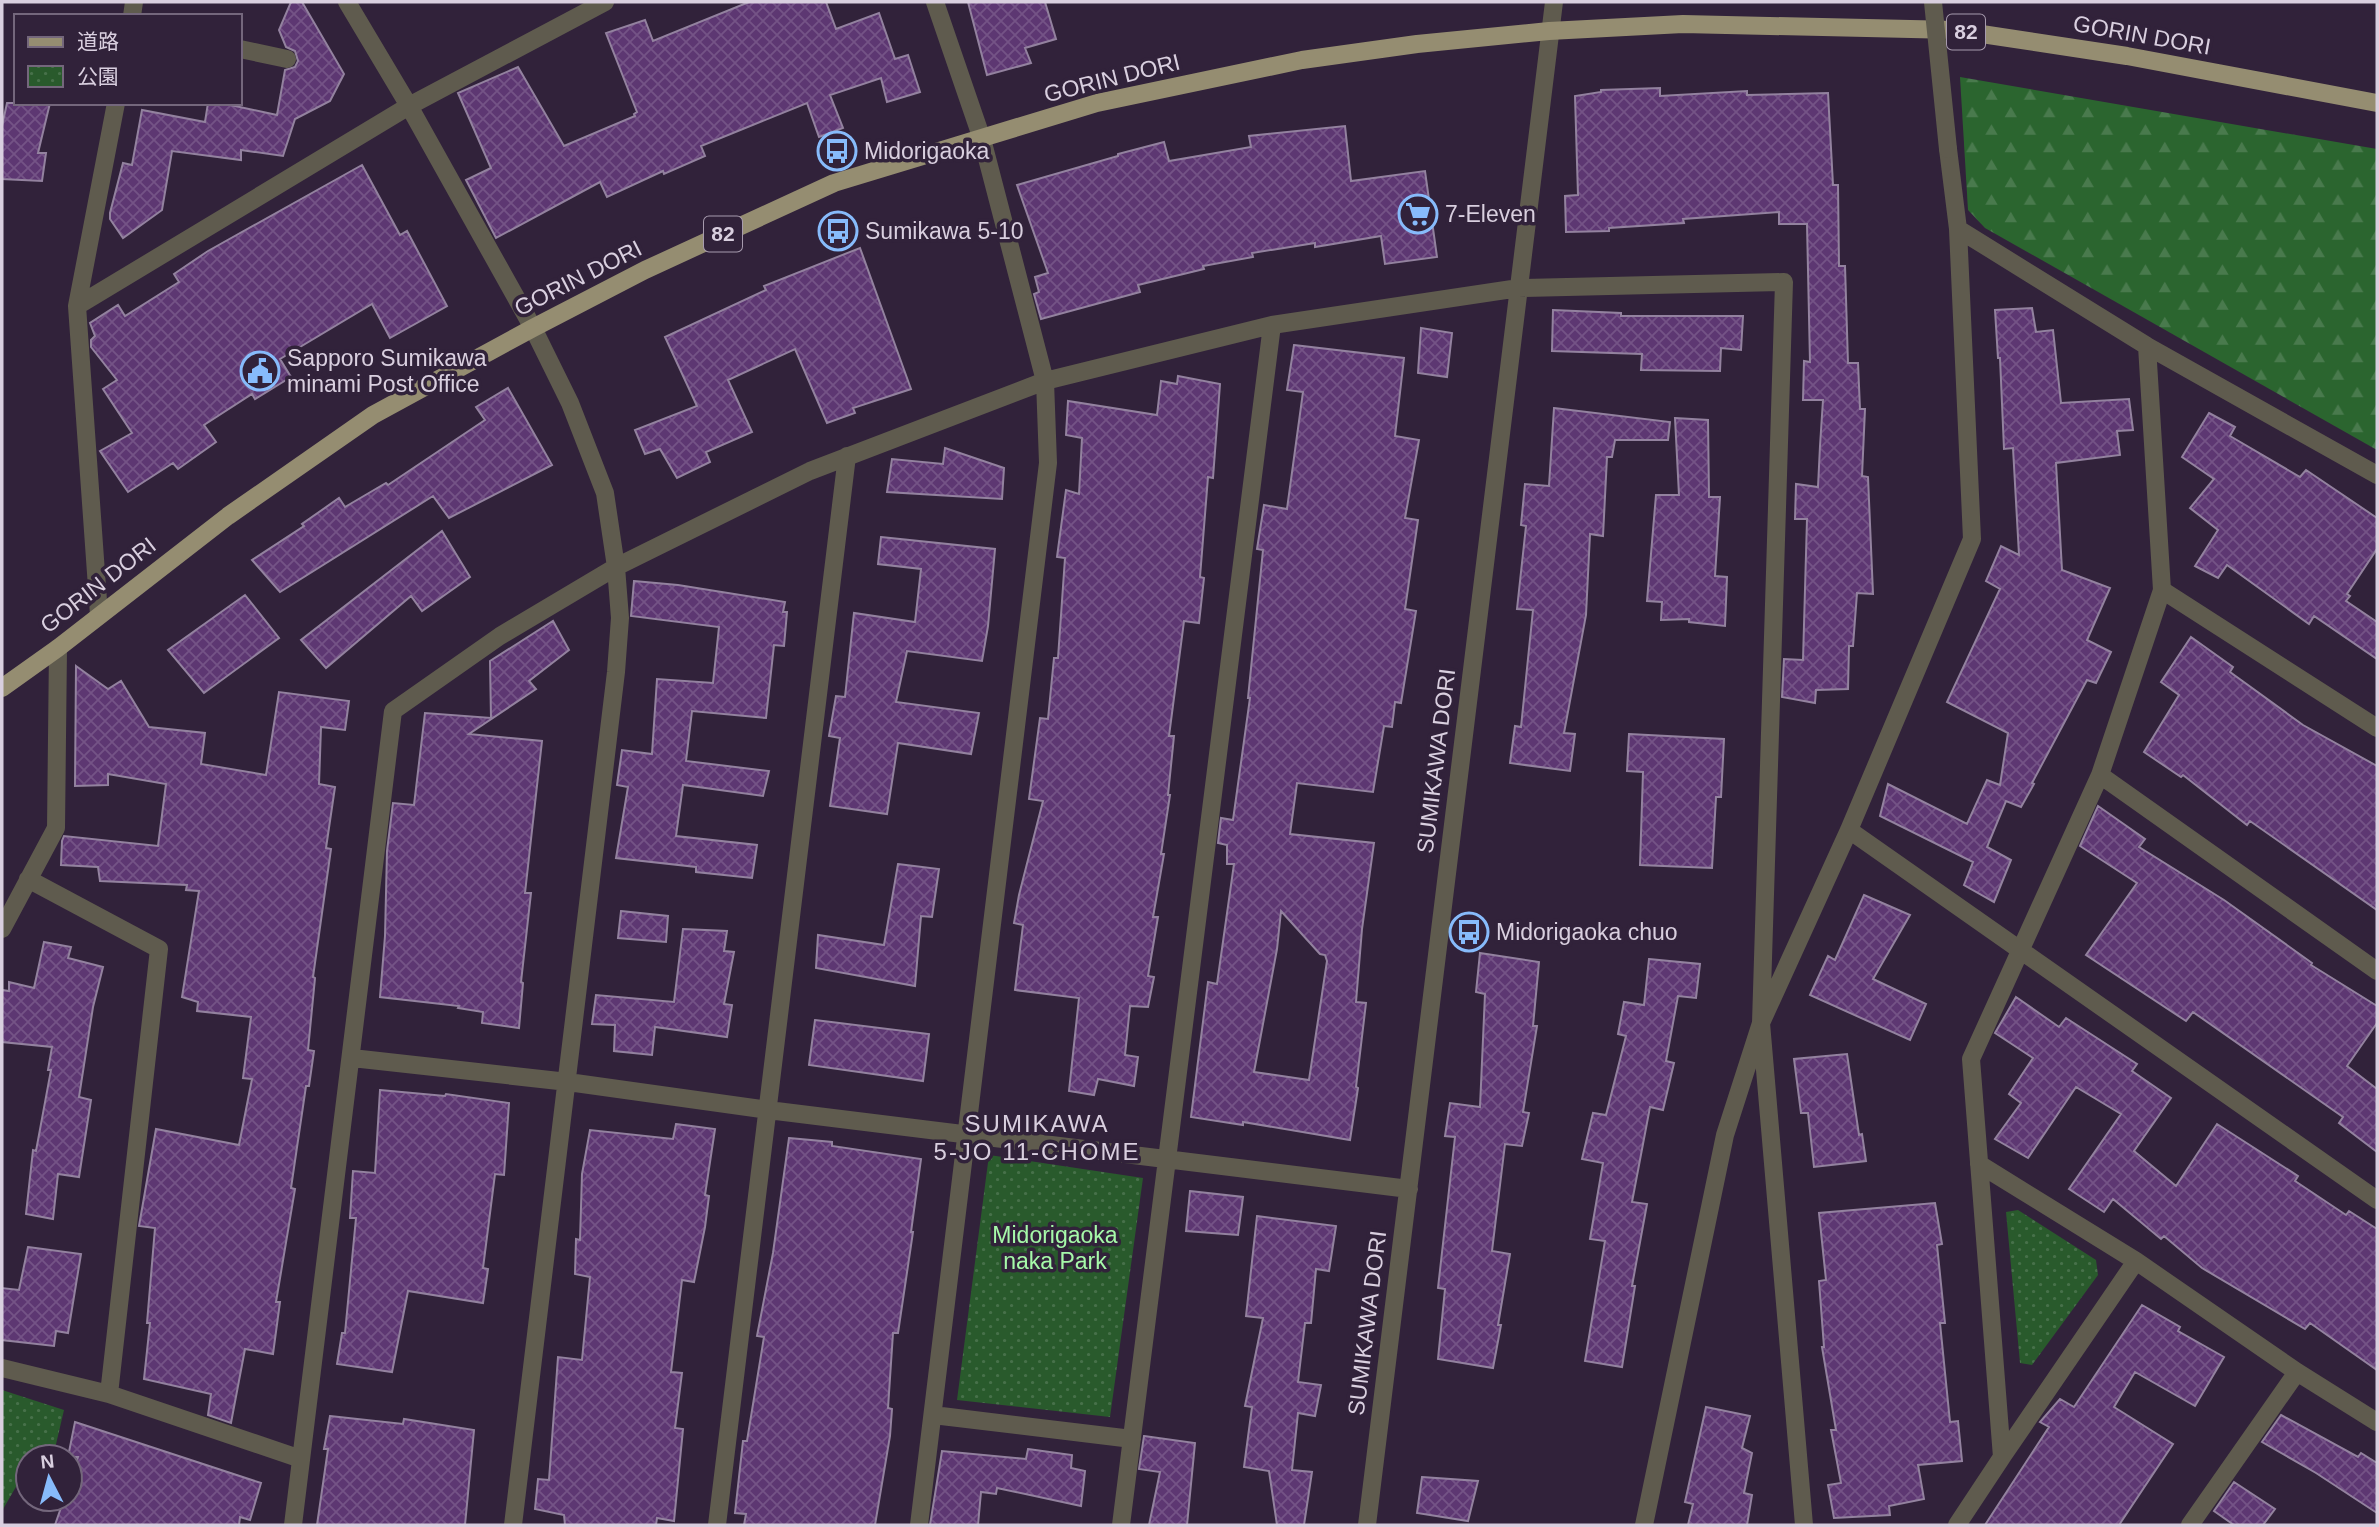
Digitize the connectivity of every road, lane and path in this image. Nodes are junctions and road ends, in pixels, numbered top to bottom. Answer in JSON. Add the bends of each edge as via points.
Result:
{"nodes":[{"id":1,"x":347,"y":2,"type":"edge"},
{"id":2,"x":606,"y":2,"type":"edge"},
{"id":3,"x":935,"y":2,"type":"edge"},
{"id":4,"x":1554,"y":2,"type":"edge"},
{"id":5,"x":1933,"y":2,"type":"edge"},
{"id":6,"x":1549,"y":31,"type":"junction"},
{"id":7,"x":242,"y":49,"type":"edge"},
{"id":8,"x":287,"y":59,"type":"dead end"},
{"id":9,"x":2377,"y":103,"type":"edge"},
{"id":10,"x":116,"y":105,"type":"edge"},
{"id":11,"x":409,"y":106,"type":"junction"},
{"id":12,"x":982,"y":139,"type":"junction"},
{"id":13,"x":1958,"y":229,"type":"junction"},
{"id":14,"x":1519,"y":288,"type":"junction"},
{"id":15,"x":77,"y":306,"type":"junction"},
{"id":16,"x":1272,"y":325,"type":"junction"},
{"id":17,"x":533,"y":327,"type":"junction"},
{"id":18,"x":2147,"y":346,"type":"junction"},
{"id":19,"x":1045,"y":381,"type":"junction"},
{"id":20,"x":847,"y":456,"type":"junction"},
{"id":21,"x":2377,"y":475,"type":"edge"},
{"id":22,"x":616,"y":567,"type":"junction"},
{"id":23,"x":2162,"y":590,"type":"junction"},
{"id":24,"x":99,"y":615,"type":"junction"},
{"id":25,"x":58,"y":648,"type":"junction"},
{"id":26,"x":2,"y":688,"type":"edge"},
{"id":27,"x":2377,"y":729,"type":"edge"},
{"id":28,"x":2100,"y":775,"type":"junction"},
{"id":29,"x":1849,"y":830,"type":"junction"},
{"id":30,"x":28,"y":879,"type":"junction"},
{"id":31,"x":2,"y":929,"type":"edge"},
{"id":32,"x":2020,"y":949,"type":"junction"},
{"id":33,"x":2377,"y":971,"type":"edge"},
{"id":34,"x":1761,"y":1023,"type":"junction"},
{"id":35,"x":352,"y":1058,"type":"junction"},
{"id":36,"x":568,"y":1082,"type":"junction"},
{"id":37,"x":768,"y":1110,"type":"junction"},
{"id":38,"x":965,"y":1134,"type":"junction"},
{"id":39,"x":1168,"y":1159,"type":"junction"},
{"id":40,"x":1979,"y":1164,"type":"junction"},
{"id":41,"x":1409,"y":1189,"type":"junction"},
{"id":42,"x":2377,"y":1200,"type":"edge"},
{"id":43,"x":2136,"y":1261,"type":"junction"},
{"id":44,"x":2,"y":1368,"type":"edge"},
{"id":45,"x":2297,"y":1372,"type":"junction"},
{"id":46,"x":109,"y":1394,"type":"junction"},
{"id":47,"x":933,"y":1415,"type":"junction"},
{"id":48,"x":2377,"y":1423,"type":"edge"},
{"id":49,"x":1132,"y":1439,"type":"junction"},
{"id":50,"x":2002,"y":1457,"type":"junction"},
{"id":51,"x":301,"y":1459,"type":"junction"},
{"id":52,"x":293,"y":1525,"type":"edge"},
{"id":53,"x":513,"y":1525,"type":"edge"},
{"id":54,"x":717,"y":1525,"type":"edge"},
{"id":55,"x":919,"y":1525,"type":"edge"},
{"id":56,"x":1121,"y":1525,"type":"edge"},
{"id":57,"x":1367,"y":1525,"type":"edge"},
{"id":58,"x":1644,"y":1525,"type":"edge"},
{"id":59,"x":1804,"y":1525,"type":"edge"},
{"id":60,"x":1957,"y":1525,"type":"edge"},
{"id":61,"x":2190,"y":1525,"type":"edge"}],
"edges":[{"from":1,"to":11,"type":"street"},
{"from":2,"to":11,"type":"street"},
{"from":3,"to":12,"type":"street"},
{"from":4,"to":6,"type":"street","name":"SUMIKAWA DORI"},
{"from":5,"to":13,"type":"street","bridge":true},
{"from":6,"to":9,"type":"main road","name":"GORIN DORI","number":"82","via":[[1683,23],[1955,30],[2127,56]]},
{"from":6,"to":12,"type":"main road","name":"GORIN DORI","number":"82","via":[[1302,60],[1097,103]]},
{"from":6,"to":14,"type":"street","name":"SUMIKAWA DORI"},
{"from":7,"to":8,"type":"street"},
{"from":10,"to":15,"type":"street"},
{"from":11,"to":15,"type":"street"},
{"from":11,"to":17,"type":"street"},
{"from":12,"to":17,"type":"main road","name":"GORIN DORI","number":"82","via":[[834,183]]},
{"from":12,"to":19,"type":"street"},
{"from":13,"to":18,"type":"street"},
{"from":13,"to":29,"type":"street","via":[[1972,539]]},
{"from":14,"to":16,"type":"street"},
{"from":14,"to":34,"type":"street","via":[[1784,282]]},
{"from":14,"to":41,"type":"street","name":"SUMIKAWA DORI"},
{"from":15,"to":24,"type":"street"},
{"from":16,"to":19,"type":"street"},
{"from":16,"to":39,"type":"street"},
{"from":17,"to":22,"type":"street","via":[[570,402],[605,493]]},
{"from":17,"to":24,"type":"main road","name":"GORIN DORI","number":"82","via":[[373,415],[228,516]]},
{"from":18,"to":21,"type":"street"},
{"from":18,"to":23,"type":"street"},
{"from":19,"to":20,"type":"street"},
{"from":19,"to":38,"type":"street","via":[[1048,463]]},
{"from":20,"to":22,"type":"street"},
{"from":20,"to":37,"type":"street"},
{"from":22,"to":35,"type":"street","via":[[500,636],[393,711]]},
{"from":22,"to":36,"type":"street","via":[[620,618],[616,671]]},
{"from":23,"to":27,"type":"street"},
{"from":23,"to":28,"type":"street"},
{"from":24,"to":25,"type":"main road","name":"GORIN DORI","number":"82"},
{"from":25,"to":26,"type":"main road","name":"GORIN DORI","number":"82"},
{"from":25,"to":30,"type":"street","via":[[56,828]]},
{"from":28,"to":32,"type":"street"},
{"from":28,"to":33,"type":"street"},
{"from":29,"to":32,"type":"street"},
{"from":29,"to":34,"type":"street"},
{"from":30,"to":31,"type":"street"},
{"from":30,"to":46,"type":"street","via":[[159,949]]},
{"from":32,"to":40,"type":"street","via":[[1971,1059]]},
{"from":32,"to":42,"type":"street"},
{"from":34,"to":58,"type":"street","via":[[1726,1135]]},
{"from":34,"to":59,"type":"street"},
{"from":35,"to":36,"type":"street"},
{"from":35,"to":51,"type":"street"},
{"from":36,"to":37,"type":"street"},
{"from":36,"to":53,"type":"street"},
{"from":37,"to":38,"type":"street"},
{"from":37,"to":54,"type":"street"},
{"from":38,"to":39,"type":"street"},
{"from":38,"to":47,"type":"street"},
{"from":39,"to":41,"type":"street"},
{"from":39,"to":49,"type":"street"},
{"from":40,"to":43,"type":"street"},
{"from":40,"to":50,"type":"street"},
{"from":41,"to":57,"type":"street","name":"SUMIKAWA DORI"},
{"from":43,"to":45,"type":"street"},
{"from":43,"to":50,"type":"street"},
{"from":44,"to":46,"type":"street"},
{"from":45,"to":48,"type":"street"},
{"from":45,"to":61,"type":"street"},
{"from":46,"to":51,"type":"street"},
{"from":47,"to":49,"type":"street"},
{"from":47,"to":55,"type":"street"},
{"from":49,"to":56,"type":"street"},
{"from":50,"to":60,"type":"street"},
{"from":51,"to":52,"type":"street"}]}
